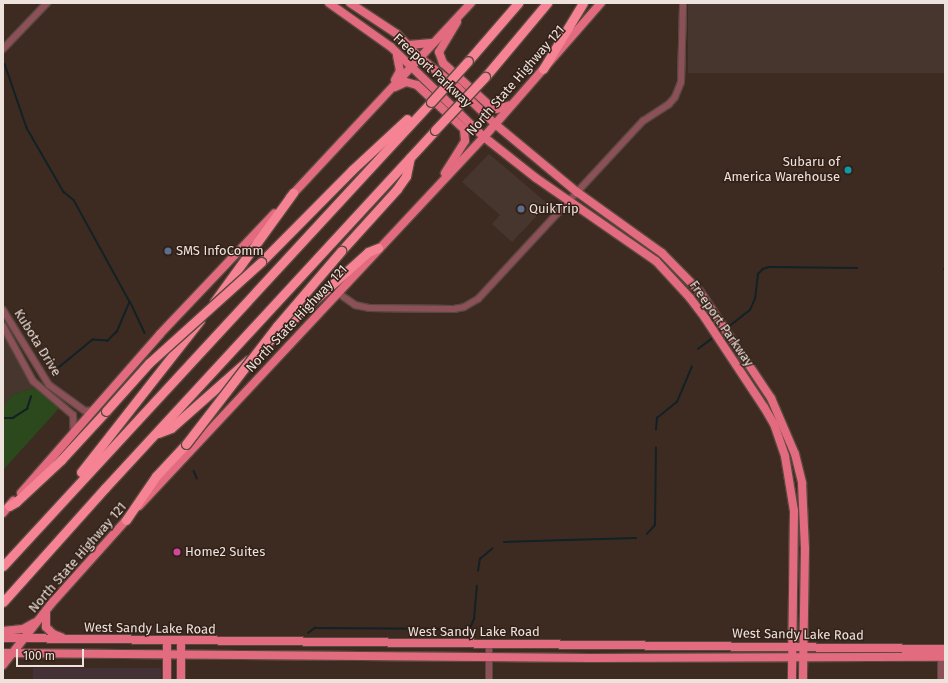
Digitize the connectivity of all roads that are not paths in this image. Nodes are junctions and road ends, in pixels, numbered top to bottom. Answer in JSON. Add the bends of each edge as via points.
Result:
{"nodes":[{"id":1,"x":47,"y":3,"type":"edge"},
{"id":2,"x":329,"y":3,"type":"edge"},
{"id":3,"x":350,"y":3,"type":"edge"},
{"id":4,"x":518,"y":3,"type":"edge"},
{"id":5,"x":547,"y":3,"type":"edge"},
{"id":6,"x":583,"y":3,"type":"edge"},
{"id":7,"x":601,"y":3,"type":"edge"},
{"id":8,"x":683,"y":3,"type":"edge"},
{"id":9,"x":469,"y":5,"type":"edge"},
{"id":10,"x":433,"y":42,"type":"junction"},
{"id":11,"x":408,"y":45,"type":"junction"},
{"id":12,"x":3,"y":49,"type":"edge"},
{"id":13,"x":397,"y":54,"type":"junction"},
{"id":14,"x":419,"y":57,"type":"junction"},
{"id":15,"x":410,"y":67,"type":"junction"},
{"id":16,"x":543,"y":69,"type":"junction"},
{"id":17,"x":389,"y":90,"type":"junction"},
{"id":18,"x":428,"y":104,"type":"junction"},
{"id":19,"x":512,"y":104,"type":"junction"},
{"id":20,"x":505,"y":114,"type":"junction"},
{"id":21,"x":495,"y":124,"type":"junction"},
{"id":22,"x":509,"y":136,"type":"junction"},
{"id":23,"x":484,"y":137,"type":"junction"},
{"id":24,"x":498,"y":147,"type":"junction"},
{"id":25,"x":472,"y":149,"type":"junction"},
{"id":26,"x":410,"y":157,"type":"junction"},
{"id":27,"x":433,"y":191,"type":"junction"},
{"id":28,"x":577,"y":192,"type":"junction"},
{"id":29,"x":293,"y":193,"type":"junction"},
{"id":30,"x":569,"y":202,"type":"junction"},
{"id":31,"x":378,"y":248,"type":"junction"},
{"id":32,"x":338,"y":293,"type":"junction"},
{"id":33,"x":3,"y":310,"type":"edge"},
{"id":34,"x":3,"y":326,"type":"edge"},
{"id":35,"x":94,"y":410,"type":"junction"},
{"id":36,"x":74,"y":433,"type":"junction"},
{"id":37,"x":156,"y":434,"type":"junction"},
{"id":38,"x":80,"y":481,"type":"junction"},
{"id":39,"x":6,"y":509,"type":"edge"},
{"id":40,"x":126,"y":520,"type":"junction"},
{"id":41,"x":794,"y":548,"type":"junction"},
{"id":42,"x":805,"y":548,"type":"junction"},
{"id":43,"x":3,"y":566,"type":"edge"},
{"id":44,"x":3,"y":602,"type":"edge"},
{"id":45,"x":46,"y":611,"type":"junction"},
{"id":46,"x":38,"y":621,"type":"junction"},
{"id":47,"x":3,"y":631,"type":"edge"},
{"id":48,"x":3,"y":638,"type":"edge"},
{"id":49,"x":25,"y":638,"type":"junction"},
{"id":50,"x":68,"y":639,"type":"junction"},
{"id":51,"x":167,"y":641,"type":"junction"},
{"id":52,"x":181,"y":641,"type":"junction"},
{"id":53,"x":297,"y":642,"type":"junction"},
{"id":54,"x":489,"y":644,"type":"junction"},
{"id":55,"x":664,"y":645,"type":"junction"},
{"id":56,"x":792,"y":648,"type":"junction"},
{"id":57,"x":802,"y":648,"type":"junction"},
{"id":58,"x":3,"y":653,"type":"edge"},
{"id":59,"x":13,"y":653,"type":"junction"},
{"id":60,"x":943,"y":653,"type":"edge"},
{"id":61,"x":167,"y":655,"type":"junction"},
{"id":62,"x":181,"y":655,"type":"junction"},
{"id":63,"x":297,"y":655,"type":"junction"},
{"id":64,"x":489,"y":657,"type":"junction"},
{"id":65,"x":666,"y":658,"type":"junction"},
{"id":66,"x":792,"y":658,"type":"junction"},
{"id":67,"x":803,"y":658,"type":"junction"},
{"id":68,"x":3,"y":665,"type":"edge"},
{"id":69,"x":167,"y":680,"type":"edge"},
{"id":70,"x":181,"y":680,"type":"edge"},
{"id":71,"x":489,"y":680,"type":"edge"},
{"id":72,"x":792,"y":680,"type":"edge"},
{"id":73,"x":802,"y":680,"type":"edge"},
{"id":74,"x":941,"y":680,"type":"edge"}],
"edges":[{"from":1,"to":12,"type":"street"},
{"from":2,"to":13,"type":"main road","name":"Freeport Parkway"},
{"from":3,"to":11,"type":"main road","name":"Freeport Parkway","via":[[397,34]]},
{"from":4,"to":18,"type":"highway","bridge":true},
{"from":5,"to":26,"type":"highway","bridge":true,"via":[[485,77]]},
{"from":6,"to":16,"type":"highway"},
{"from":7,"to":16,"type":"main road","name":"North State Highway 121"},
{"from":8,"to":28,"type":"street","via":[[681,82],[675,97],[643,121]]},
{"from":9,"to":10,"type":"main road"},
{"from":9,"to":19,"type":"main road","via":[[442,47],[440,59],[491,107],[497,109]]},
{"from":10,"to":11,"type":"main road"},
{"from":10,"to":14,"type":"main road"},
{"from":11,"to":14,"type":"main road","name":"Freeport Parkway"},
{"from":13,"to":15,"type":"main road","name":"Freeport Parkway"},
{"from":13,"to":17,"type":"main road","via":[[400,71]]},
{"from":14,"to":15,"type":"main road"},
{"from":14,"to":21,"type":"main road","name":"Freeport Parkway","via":[[458,88]]},
{"from":15,"to":17,"type":"main road"},
{"from":15,"to":23,"type":"main road","name":"Freeport Parkway"},
{"from":16,"to":19,"type":"main road","name":"North State Highway 121"},
{"from":17,"to":27,"type":"main road","via":[[406,82],[417,85],[464,129],[465,141]]},
{"from":17,"to":29,"type":"main road"},
{"from":18,"to":38,"type":"highway"},
{"from":18,"to":39,"type":"highway","bridge":true,"via":[[420,108],[352,170],[261,262],[149,363],[61,460]]},
{"from":19,"to":20,"type":"main road","name":"North State Highway 121"},
{"from":20,"to":21,"type":"main road","name":"North State Highway 121"},
{"from":20,"to":22,"type":"main road","via":[[504,123]]},
{"from":21,"to":22,"type":"main road","name":"Freeport Parkway"},
{"from":21,"to":23,"type":"main road","name":"North State Highway 121"},
{"from":22,"to":28,"type":"main road","name":"Freeport Parkway"},
{"from":23,"to":24,"type":"main road","name":"Freeport Parkway"},
{"from":23,"to":25,"type":"main road","name":"North State Highway 121"},
{"from":24,"to":25,"type":"main road","via":[[485,145]]},
{"from":24,"to":30,"type":"main road","name":"Freeport Parkway"},
{"from":25,"to":27,"type":"main road","name":"North State Highway 121"},
{"from":26,"to":37,"type":"highway"},
{"from":26,"to":40,"type":"highway","bridge":true,"via":[[406,176],[397,189],[277,326],[186,444],[156,476]]},
{"from":27,"to":31,"type":"main road","name":"North State Highway 121"},
{"from":28,"to":30,"type":"street"},
{"from":28,"to":42,"type":"main road","name":"Freeport Parkway","via":[[662,253],[700,292],[771,398],[795,454],[802,483]]},
{"from":29,"to":35,"type":"main road","via":[[160,334]]},
{"from":29,"to":38,"type":"highway","via":[[184,341],[82,471]]},
{"from":30,"to":32,"type":"street","via":[[478,299],[464,307],[369,308],[355,305]]},
{"from":30,"to":41,"type":"main road","name":"Freeport Parkway","via":[[656,261],[690,298],[774,424],[791,485]]},
{"from":31,"to":32,"type":"main road","name":"North State Highway 121"},
{"from":31,"to":37,"type":"highway","via":[[368,252],[171,428]]},
{"from":32,"to":40,"type":"main road","name":"North State Highway 121"},
{"from":33,"to":35,"type":"street","name":"Kubota Drive","via":[[49,384],[86,411]]},
{"from":34,"to":36,"type":"street","name":"Kubota Drive","via":[[33,381],[72,416]]},
{"from":35,"to":36,"type":"main road"},
{"from":36,"to":39,"type":"main road"},
{"from":37,"to":44,"type":"highway"},
{"from":38,"to":43,"type":"highway"},
{"from":40,"to":45,"type":"main road","name":"North State Highway 121"},
{"from":41,"to":42,"type":"main road"},
{"from":41,"to":56,"type":"main road","name":"Freeport Parkway"},
{"from":42,"to":57,"type":"main road","name":"Freeport Parkway"},
{"from":45,"to":46,"type":"main road","name":"North State Highway 121"},
{"from":45,"to":50,"type":"main road","via":[[46,627],[49,631]]},
{"from":46,"to":47,"type":"main road","via":[[23,629]]},
{"from":46,"to":49,"type":"main road","name":"North State Highway 121"},
{"from":48,"to":49,"type":"main road","name":"West Sandy Lake Road"},
{"from":49,"to":50,"type":"main road","name":"West Sandy Lake Road"},
{"from":49,"to":59,"type":"main road","name":"North State Highway 121"},
{"from":50,"to":51,"type":"main road","name":"West Sandy Lake Road"},
{"from":51,"to":52,"type":"main road","name":"West Sandy Lake Road"},
{"from":51,"to":61,"type":"main road"},
{"from":52,"to":53,"type":"main road","name":"West Sandy Lake Road"},
{"from":52,"to":62,"type":"main road"},
{"from":53,"to":54,"type":"main road","name":"West Sandy Lake Road"},
{"from":53,"to":63,"type":"main road"},
{"from":54,"to":55,"type":"main road","name":"West Sandy Lake Road"},
{"from":54,"to":64,"type":"street"},
{"from":55,"to":56,"type":"main road","name":"West Sandy Lake Road"},
{"from":55,"to":65,"type":"main road"},
{"from":56,"to":57,"type":"main road","name":"West Sandy Lake Road"},
{"from":56,"to":66,"type":"main road","name":"Freeport Parkway"},
{"from":57,"to":60,"type":"main road","name":"West Sandy Lake Road"},
{"from":57,"to":67,"type":"main road","name":"Freeport Parkway"},
{"from":58,"to":59,"type":"main road","name":"West Sandy Lake Road"},
{"from":59,"to":61,"type":"main road","name":"West Sandy Lake Road"},
{"from":59,"to":68,"type":"main road","name":"North State Highway 121"},
{"from":60,"to":67,"type":"main road","name":"West Sandy Lake Road"},
{"from":60,"to":74,"type":"street"},
{"from":61,"to":62,"type":"main road","name":"West Sandy Lake Road"},
{"from":61,"to":69,"type":"main road"},
{"from":62,"to":63,"type":"main road","name":"West Sandy Lake Road"},
{"from":62,"to":70,"type":"main road"},
{"from":63,"to":64,"type":"main road","name":"West Sandy Lake Road"},
{"from":64,"to":65,"type":"main road","name":"West Sandy Lake Road"},
{"from":64,"to":71,"type":"street"},
{"from":65,"to":66,"type":"main road","name":"West Sandy Lake Road"},
{"from":66,"to":67,"type":"main road","name":"West Sandy Lake Road"},
{"from":66,"to":72,"type":"main road"},
{"from":67,"to":73,"type":"main road"}]}
